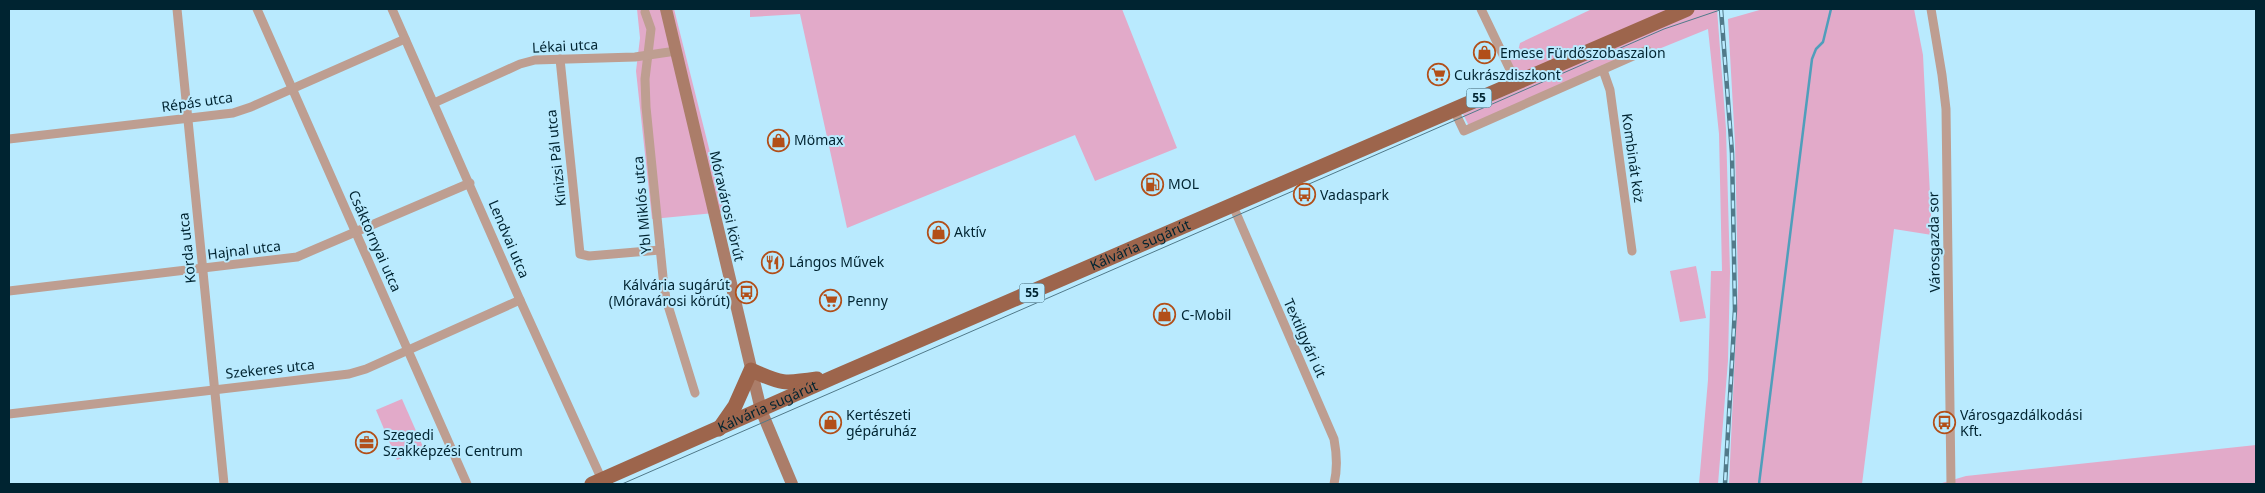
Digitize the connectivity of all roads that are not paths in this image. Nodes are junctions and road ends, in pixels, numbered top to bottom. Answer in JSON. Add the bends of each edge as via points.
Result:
{"nodes":[{"id":1,"x":177,"y":9,"type":"edge"},
{"id":2,"x":257,"y":9,"type":"edge"},
{"id":3,"x":392,"y":9,"type":"edge"},
{"id":4,"x":666,"y":9,"type":"edge"},
{"id":5,"x":1481,"y":9,"type":"edge"},
{"id":6,"x":1687,"y":9,"type":"edge"},
{"id":7,"x":1931,"y":9,"type":"edge"},
{"id":8,"x":644,"y":12,"type":"dead end"},
{"id":9,"x":405,"y":39,"type":"junction"},
{"id":10,"x":1647,"y":50,"type":"dead end"},
{"id":11,"x":676,"y":51,"type":"junction"},
{"id":12,"x":648,"y":56,"type":"junction"},
{"id":13,"x":560,"y":59,"type":"junction"},
{"id":14,"x":1603,"y":70,"type":"junction"},
{"id":15,"x":1516,"y":82,"type":"junction"},
{"id":16,"x":292,"y":90,"type":"junction"},
{"id":17,"x":434,"y":103,"type":"junction"},
{"id":18,"x":1454,"y":110,"type":"junction"},
{"id":19,"x":188,"y":118,"type":"junction"},
{"id":20,"x":9,"y":139,"type":"edge"},
{"id":21,"x":470,"y":183,"type":"junction"},
{"id":22,"x":1233,"y":206,"type":"junction"},
{"id":23,"x":356,"y":233,"type":"junction"},
{"id":24,"x":660,"y":250,"type":"junction"},
{"id":25,"x":1632,"y":251,"type":"dead end"},
{"id":26,"x":202,"y":269,"type":"junction"},
{"id":27,"x":9,"y":290,"type":"edge"},
{"id":28,"x":520,"y":300,"type":"junction"},
{"id":29,"x":408,"y":349,"type":"junction"},
{"id":30,"x":751,"y":370,"type":"junction"},
{"id":31,"x":834,"y":377,"type":"junction"},
{"id":32,"x":215,"y":389,"type":"junction"},
{"id":33,"x":695,"y":393,"type":"dead end"},
{"id":34,"x":761,"y":410,"type":"junction"},
{"id":35,"x":9,"y":414,"type":"edge"},
{"id":36,"x":718,"y":430,"type":"junction"},
{"id":37,"x":1951,"y":480,"type":"edge"},
{"id":38,"x":597,"y":482,"type":"edge"},
{"id":39,"x":224,"y":484,"type":"edge"},
{"id":40,"x":467,"y":484,"type":"edge"},
{"id":41,"x":792,"y":484,"type":"edge"},
{"id":42,"x":1334,"y":484,"type":"edge"}],
"edges":[{"from":1,"to":19,"type":"street","name":"Korda utca"},
{"from":2,"to":16,"type":"street","name":"Csáktornyai utca"},
{"from":3,"to":9,"type":"street","name":"Lendvai utca"},
{"from":4,"to":11,"type":"main road","name":"Móravárosi körút"},
{"from":5,"to":15,"type":"street"},
{"from":6,"to":15,"type":"main road","name":"Kálvária sugárút","number":"55"},
{"from":7,"to":37,"type":"street","name":"Városgazda sor","via":[[1946,109]]},
{"from":8,"to":12,"type":"street","name":"Ybl Miklós utca","via":[[651,29]]},
{"from":9,"to":16,"type":"street","name":"Répás utca"},
{"from":9,"to":17,"type":"street","name":"Lendvai utca"},
{"from":10,"to":14,"type":"street"},
{"from":11,"to":12,"type":"street","name":"Lékai utca"},
{"from":11,"to":30,"type":"main road","name":"Móravárosi körút"},
{"from":12,"to":13,"type":"street","name":"Lékai utca"},
{"from":12,"to":24,"type":"street","name":"Ybl Miklós utca","via":[[646,107]]},
{"from":13,"to":17,"type":"street","name":"Lékai utca","via":[[520,64]]},
{"from":13,"to":24,"type":"street","name":"Kinizsi Pál utca","via":[[580,254]]},
{"from":14,"to":18,"type":"street","via":[[1464,131]]},
{"from":14,"to":25,"type":"street","name":"Kombinát köz","via":[[1610,90]]},
{"from":15,"to":18,"type":"main road","name":"Kálvária sugárút","number":"55"},
{"from":16,"to":19,"type":"street","name":"Répás utca","via":[[233,113]]},
{"from":16,"to":23,"type":"street","name":"Csáktornyai utca"},
{"from":17,"to":21,"type":"street","name":"Lendvai utca"},
{"from":18,"to":22,"type":"main road","name":"Kálvária sugárút","number":"55"},
{"from":19,"to":20,"type":"street","name":"Répás utca"},
{"from":19,"to":26,"type":"street","name":"Korda utca"},
{"from":21,"to":23,"type":"street","name":"Hajnal utca"},
{"from":21,"to":28,"type":"street","name":"Lendvai utca"},
{"from":22,"to":31,"type":"main road","name":"Kálvária sugárút","number":"55"},
{"from":22,"to":42,"type":"street","name":"Textilgyári út","via":[[1334,439],[1337,457]]},
{"from":23,"to":26,"type":"street","name":"Hajnal utca","via":[[297,257]]},
{"from":23,"to":29,"type":"street","name":"Csáktornyai utca"},
{"from":24,"to":33,"type":"street","name":"Ybl Miklós utca","via":[[666,299]]},
{"from":26,"to":27,"type":"street","name":"Hajnal utca"},
{"from":26,"to":32,"type":"street","name":"Korda utca"},
{"from":28,"to":29,"type":"street","name":"Szekeres utca"},
{"from":28,"to":38,"type":"street","name":"Lendvai utca"},
{"from":29,"to":32,"type":"street","name":"Szekeres utca","via":[[349,374]]},
{"from":29,"to":40,"type":"street","name":"Csáktornyai utca"},
{"from":30,"to":31,"type":"main road","via":[[776,382]]},
{"from":30,"to":34,"type":"main road","name":"Móravárosi körút"},
{"from":30,"to":36,"type":"main road","via":[[735,406]]},
{"from":31,"to":34,"type":"main road","name":"Kálvária sugárút","number":"55"},
{"from":32,"to":35,"type":"street","name":"Szekeres utca"},
{"from":32,"to":39,"type":"street","name":"Korda utca"},
{"from":34,"to":36,"type":"main road","name":"Kálvária sugárút","number":"55"},
{"from":34,"to":41,"type":"main road","name":"Móravárosi körút"},
{"from":36,"to":38,"type":"main road","name":"Kálvária sugárút","number":"55"}]}
